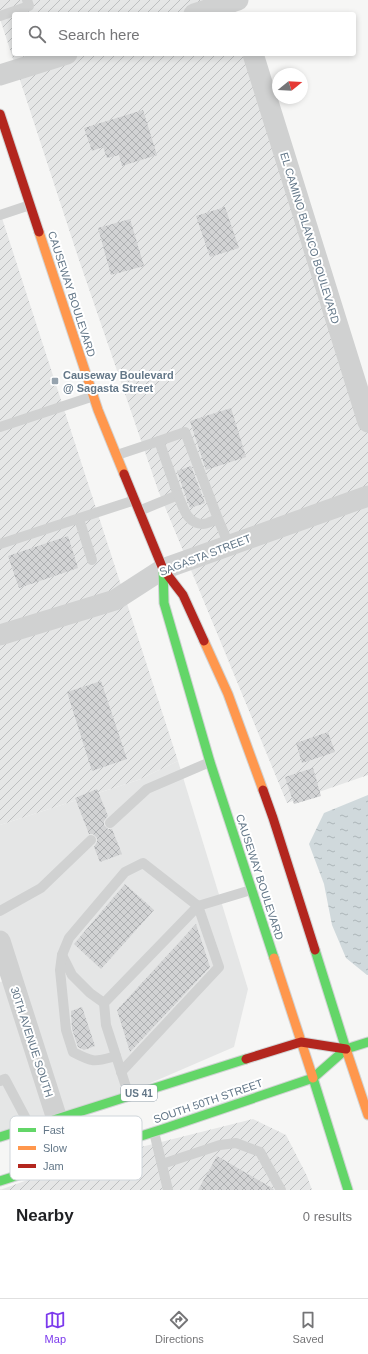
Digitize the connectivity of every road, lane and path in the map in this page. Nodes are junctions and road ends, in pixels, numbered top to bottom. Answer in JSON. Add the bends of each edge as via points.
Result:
{"nodes":[{"id":1,"x":27,"y":0,"type":"edge"},
{"id":2,"x":238,"y":5,"type":"edge"},
{"id":3,"x":204,"y":12,"type":"edge"},
{"id":4,"x":0,"y":16,"type":"edge"},
{"id":5,"x":61,"y":56,"type":"edge"},
{"id":6,"x":254,"y":56,"type":"edge"},
{"id":7,"x":0,"y":75,"type":"edge"},
{"id":8,"x":0,"y":114,"type":"edge"},
{"id":9,"x":30,"y":205,"type":"junction"},
{"id":10,"x":0,"y":215,"type":"edge"},
{"id":11,"x":94,"y":396,"type":"junction"},
{"id":12,"x":368,"y":422,"type":"edge"},
{"id":13,"x":0,"y":427,"type":"edge"},
{"id":14,"x":159,"y":441,"type":"junction"},
{"id":15,"x":117,"y":455,"type":"junction"},
{"id":16,"x":178,"y":495,"type":"junction"},
{"id":17,"x":368,"y":496,"type":"edge"},
{"id":18,"x":135,"y":500,"type":"junction"},
{"id":19,"x":139,"y":511,"type":"junction"},
{"id":20,"x":79,"y":518,"type":"junction"},
{"id":21,"x":218,"y":519,"type":"junction"},
{"id":22,"x":0,"y":544,"type":"edge"},
{"id":23,"x":229,"y":545,"type":"junction"},
{"id":24,"x":92,"y":560,"type":"dead end"},
{"id":25,"x":163,"y":569,"type":"junction"},
{"id":26,"x":0,"y":635,"type":"edge"},
{"id":27,"x":210,"y":762,"type":"junction"},
{"id":28,"x":110,"y":823,"type":"dead end"},
{"id":29,"x":91,"y":840,"type":"dead end"},
{"id":30,"x":251,"y":890,"type":"junction"},
{"id":31,"x":198,"y":906,"type":"junction"},
{"id":32,"x":0,"y":911,"type":"edge"},
{"id":33,"x":0,"y":941,"type":"edge"},
{"id":34,"x":62,"y":955,"type":"junction"},
{"id":35,"x":104,"y":1003,"type":"junction"},
{"id":36,"x":301,"y":1042,"type":"junction"},
{"id":37,"x":368,"y":1042,"type":"edge"},
{"id":38,"x":346,"y":1049,"type":"junction"},
{"id":39,"x":116,"y":1056,"type":"junction"},
{"id":40,"x":121,"y":1072,"type":"junction"},
{"id":41,"x":313,"y":1078,"type":"junction"},
{"id":42,"x":0,"y":1081,"type":"edge"},
{"id":43,"x":129,"y":1096,"type":"junction"},
{"id":44,"x":25,"y":1116,"type":"edge"},
{"id":45,"x":56,"y":1116,"type":"edge"},
{"id":46,"x":66,"y":1116,"type":"edge"},
{"id":47,"x":368,"y":1116,"type":"edge"},
{"id":48,"x":154,"y":1132,"type":"junction"},
{"id":49,"x":10,"y":1134,"type":"edge"},
{"id":50,"x":142,"y":1136,"type":"edge"},
{"id":51,"x":0,"y":1137,"type":"edge"},
{"id":52,"x":162,"y":1164,"type":"junction"},
{"id":53,"x":10,"y":1178,"type":"edge"},
{"id":54,"x":0,"y":1181,"type":"edge"},
{"id":55,"x":168,"y":1190,"type":"edge"},
{"id":56,"x":281,"y":1190,"type":"edge"},
{"id":57,"x":348,"y":1190,"type":"edge"}],
"edges":[{"from":1,"to":4,"type":"lane","via":[[29,6]]},
{"from":2,"to":3,"type":"street"},
{"from":5,"to":7,"type":"street"},
{"from":6,"to":12,"type":"street","name":"EL CAMINO BLANCO BOULEVARD"},
{"from":8,"to":9,"type":"main road","name":"CAUSEWAY BOULEVARD"},
{"from":9,"to":10,"type":"lane"},
{"from":9,"to":11,"type":"main road","name":"CAUSEWAY BOULEVARD"},
{"from":11,"to":13,"type":"lane"},
{"from":11,"to":15,"type":"main road","name":"CAUSEWAY BOULEVARD"},
{"from":14,"to":15,"type":"lane"},
{"from":14,"to":16,"type":"lane"},
{"from":14,"to":21,"type":"lane","via":[[185,432]]},
{"from":15,"to":18,"type":"main road","name":"CAUSEWAY BOULEVARD"},
{"from":16,"to":19,"type":"lane"},
{"from":16,"to":21,"type":"lane","via":[[187,516],[192,521],[203,524]]},
{"from":17,"to":23,"type":"street","name":"SAGASTA STREET"},
{"from":18,"to":19,"type":"main road","name":"CAUSEWAY BOULEVARD"},
{"from":18,"to":20,"type":"lane"},
{"from":19,"to":25,"type":"main road","name":"CAUSEWAY BOULEVARD"},
{"from":20,"to":22,"type":"lane"},
{"from":20,"to":24,"type":"lane"},
{"from":21,"to":23,"type":"lane"},
{"from":23,"to":25,"type":"street","name":"SAGASTA STREET"},
{"from":25,"to":26,"type":"street","name":"SAGASTA STREET","via":[[115,600]]},
{"from":25,"to":27,"type":"main road","name":"CAUSEWAY BOULEVARD","via":[[164,603]]},
{"from":25,"to":38,"type":"main road","name":"CAUSEWAY BOULEVARD","via":[[183,595],[228,694],[273,818]]},
{"from":27,"to":28,"type":"lane","via":[[147,789]]},
{"from":27,"to":30,"type":"main road","name":"CAUSEWAY BOULEVARD"},
{"from":29,"to":32,"type":"lane","via":[[41,888]]},
{"from":30,"to":31,"type":"lane"},
{"from":30,"to":36,"type":"main road","name":"CAUSEWAY BOULEVARD"},
{"from":31,"to":34,"type":"lane","via":[[143,863],[125,872],[69,938]]},
{"from":31,"to":35,"type":"lane"},
{"from":31,"to":40,"type":"lane","via":[[219,967]]},
{"from":33,"to":45,"type":"street","name":"30TH AVENUE SOUTH"},
{"from":34,"to":35,"type":"lane","via":[[72,974]]},
{"from":34,"to":39,"type":"lane","via":[[60,970],[66,1030],[73,1052],[96,1061]]},
{"from":35,"to":39,"type":"lane","via":[[106,1025]]},
{"from":36,"to":38,"type":"main road","name":"SOUTH 50TH STREET","number":"US 41"},
{"from":36,"to":41,"type":"main road","name":"CAUSEWAY BOULEVARD"},
{"from":36,"to":43,"type":"main road","name":"SOUTH 50TH STREET","number":"US 41"},
{"from":37,"to":38,"type":"main road","name":"SOUTH 50TH STREET","number":"US 41"},
{"from":38,"to":41,"type":"main road","name":"SOUTH 50TH STREET","number":"US 41"},
{"from":38,"to":47,"type":"main road","name":"CAUSEWAY BOULEVARD"},
{"from":39,"to":40,"type":"lane"},
{"from":40,"to":43,"type":"lane"},
{"from":41,"to":48,"type":"main road","name":"SOUTH 50TH STREET","number":"US 41"},
{"from":41,"to":57,"type":"main road","name":"CAUSEWAY BOULEVARD"},
{"from":42,"to":44,"type":"lane","via":[[5,1079]]},
{"from":43,"to":46,"type":"main road","name":"SOUTH 50TH STREET","number":"US 41"},
{"from":48,"to":50,"type":"main road","name":"SOUTH 50TH STREET","number":"US 41"},
{"from":48,"to":52,"type":"lane"},
{"from":49,"to":51,"type":"main road","name":"SOUTH 50TH STREET","number":"US 41"},
{"from":52,"to":55,"type":"lane"},
{"from":52,"to":56,"type":"lane","via":[[220,1145],[236,1143],[260,1152]]},
{"from":53,"to":54,"type":"main road","name":"SOUTH 50TH STREET","number":"US 41"}]}
